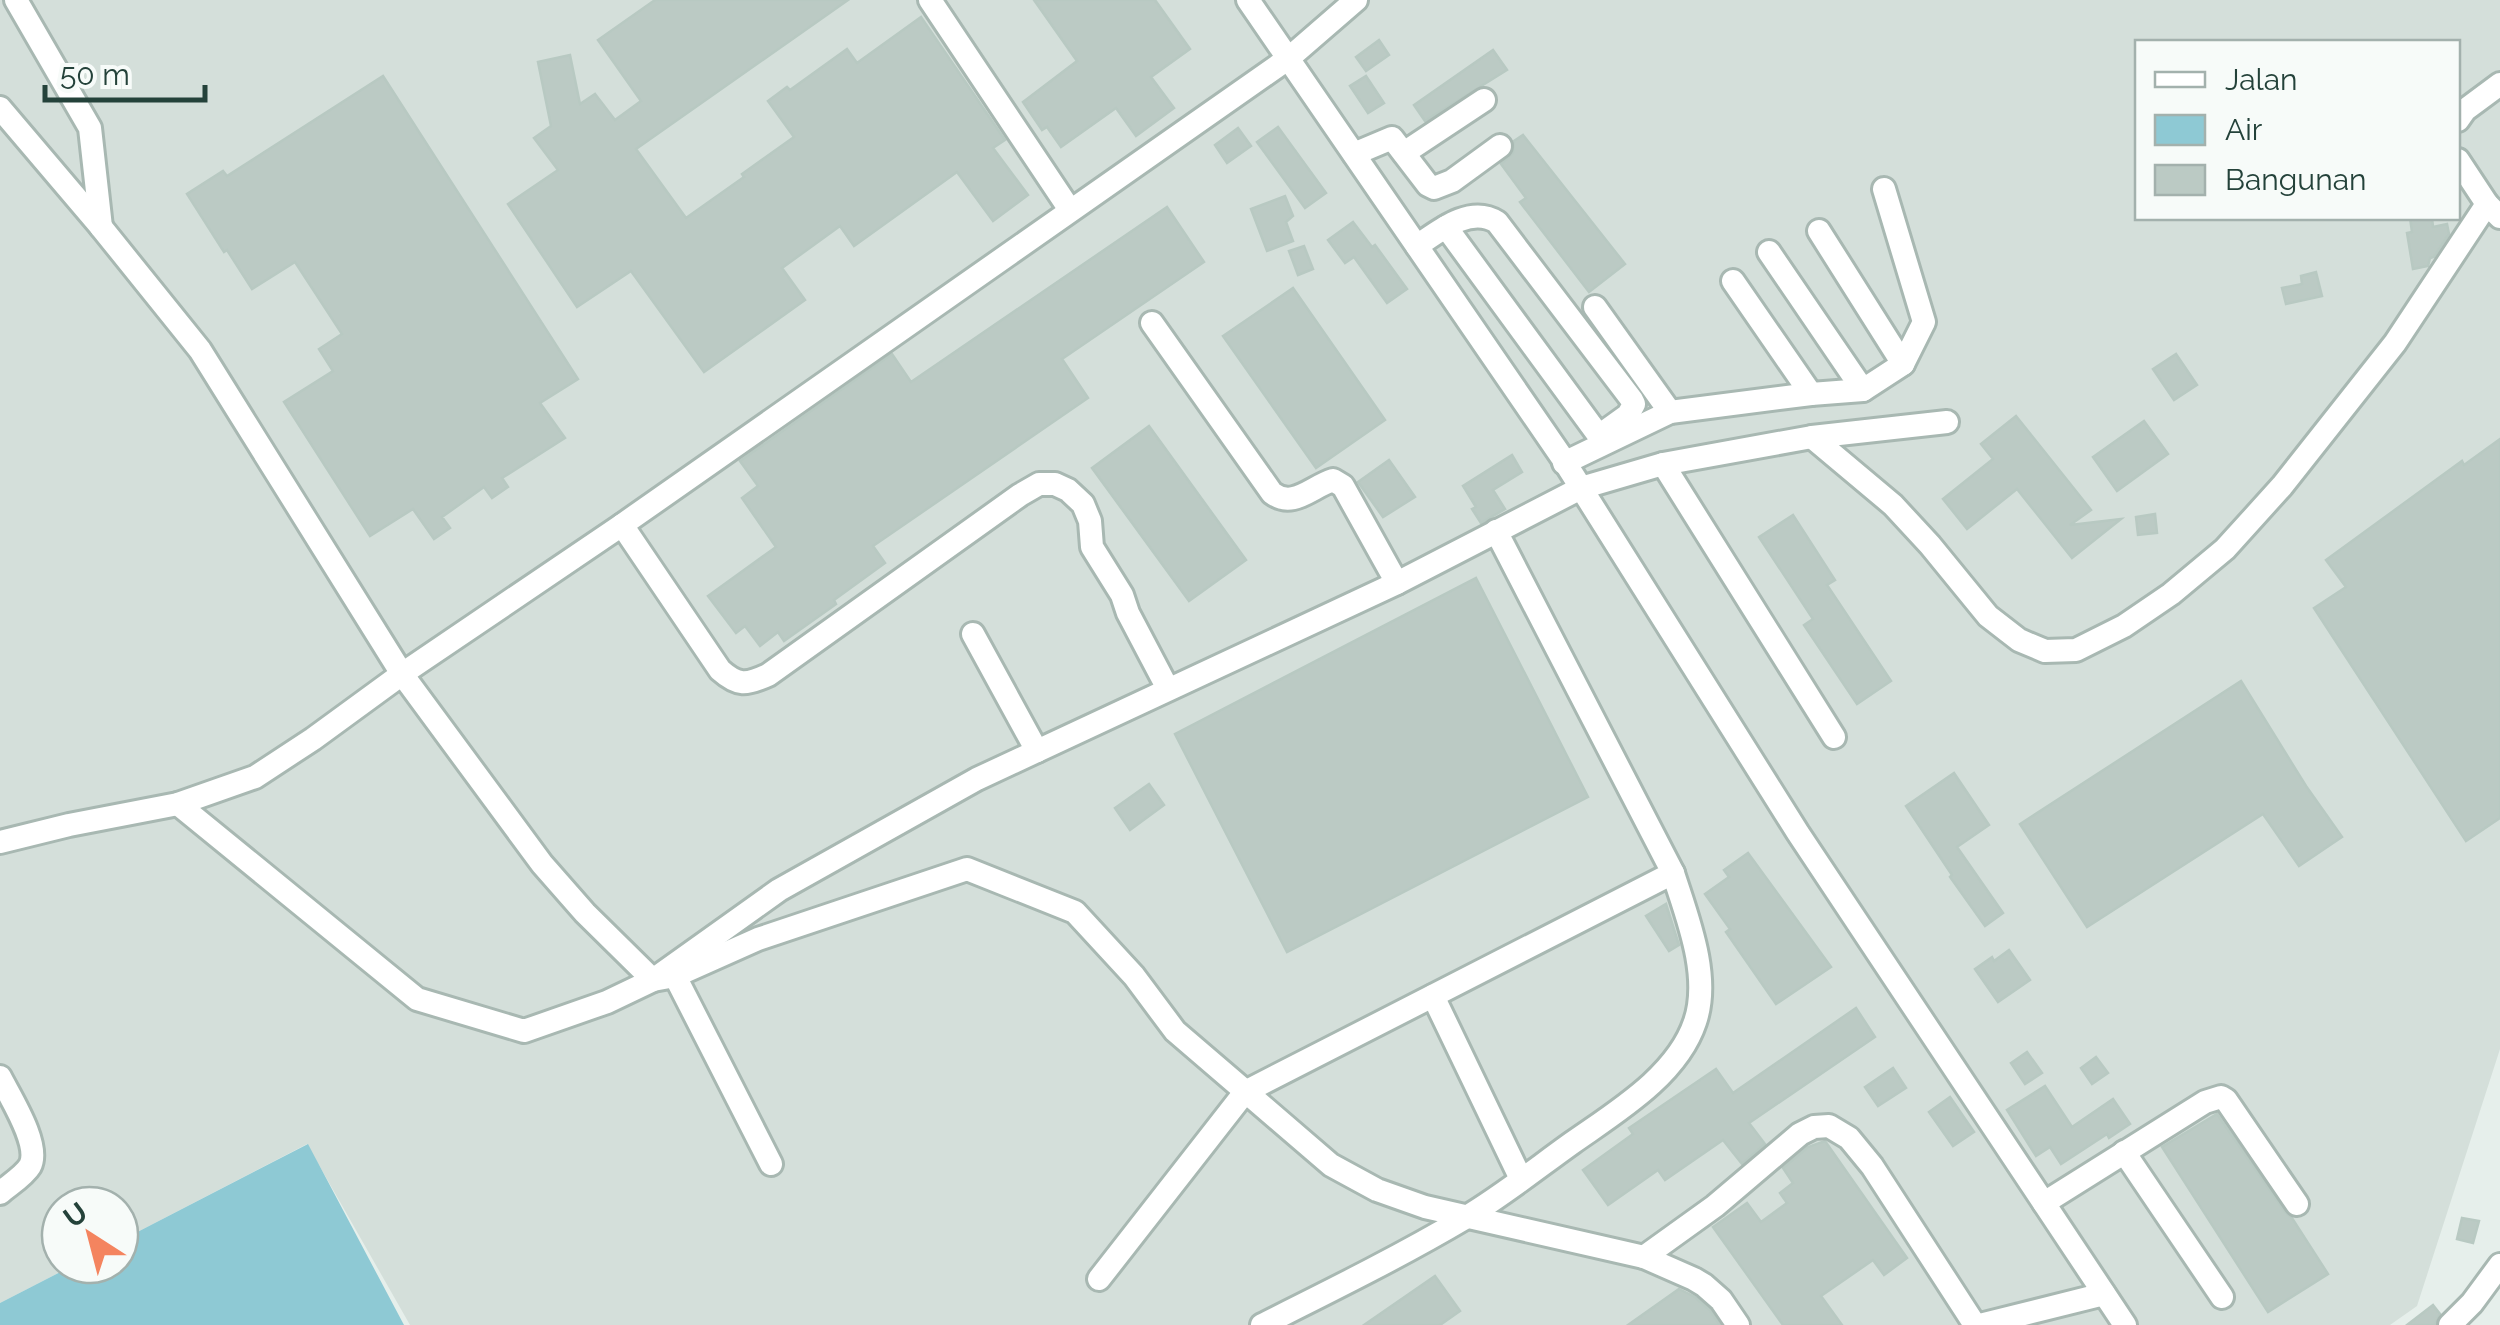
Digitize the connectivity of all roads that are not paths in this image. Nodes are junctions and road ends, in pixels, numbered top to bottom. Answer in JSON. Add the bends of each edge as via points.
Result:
{"nodes":[{"id":1,"x":16,"y":0,"type":"edge"},
{"id":2,"x":930,"y":0,"type":"edge"},
{"id":3,"x":1248,"y":0,"type":"edge"},
{"id":4,"x":1356,"y":0,"type":"edge"},
{"id":5,"x":1289,"y":58,"type":"junction"},
{"id":6,"x":2500,"y":84,"type":"edge"},
{"id":7,"x":1484,"y":100,"type":"dead end"},
{"id":8,"x":0,"y":108,"type":"edge"},
{"id":9,"x":2460,"y":118,"type":"edge"},
{"id":10,"x":1500,"y":146,"type":"dead end"},
{"id":11,"x":1404,"y":153,"type":"junction"},
{"id":12,"x":1354,"y":154,"type":"junction"},
{"id":13,"x":2460,"y":163,"type":"edge"},
{"id":14,"x":1884,"y":189,"type":"dead end"},
{"id":15,"x":1070,"y":210,"type":"junction"},
{"id":16,"x":2493,"y":211,"type":"edge"},
{"id":17,"x":101,"y":227,"type":"junction"},
{"id":18,"x":1446,"y":227,"type":"junction"},
{"id":19,"x":1819,"y":231,"type":"dead end"},
{"id":20,"x":1417,"y":246,"type":"junction"},
{"id":21,"x":1769,"y":252,"type":"dead end"},
{"id":22,"x":1733,"y":281,"type":"dead end"},
{"id":23,"x":1595,"y":307,"type":"dead end"},
{"id":24,"x":1152,"y":322,"type":"dead end"},
{"id":25,"x":1904,"y":364,"type":"junction"},
{"id":26,"x":1863,"y":390,"type":"junction"},
{"id":27,"x":1810,"y":394,"type":"junction"},
{"id":28,"x":1670,"y":412,"type":"junction"},
{"id":29,"x":1947,"y":422,"type":"dead end"},
{"id":30,"x":1599,"y":436,"type":"junction"},
{"id":31,"x":1812,"y":437,"type":"junction"},
{"id":32,"x":1562,"y":459,"type":"junction"},
{"id":33,"x":1662,"y":464,"type":"junction"},
{"id":34,"x":1581,"y":488,"type":"junction"},
{"id":35,"x":622,"y":526,"type":"junction"},
{"id":36,"x":1496,"y":532,"type":"junction"},
{"id":37,"x":1397,"y":583,"type":"junction"},
{"id":38,"x":973,"y":634,"type":"dead end"},
{"id":39,"x":402,"y":674,"type":"junction"},
{"id":40,"x":1168,"y":689,"type":"junction"},
{"id":41,"x":1834,"y":738,"type":"dead end"},
{"id":42,"x":1037,"y":751,"type":"junction"},
{"id":43,"x":178,"y":804,"type":"junction"},
{"id":44,"x":0,"y":842,"type":"edge"},
{"id":45,"x":1674,"y":873,"type":"junction"},
{"id":46,"x":664,"y":978,"type":"junction"},
{"id":47,"x":1433,"y":996,"type":"junction"},
{"id":48,"x":0,"y":1077,"type":"edge"},
{"id":49,"x":1244,"y":1092,"type":"junction"},
{"id":50,"x":2124,"y":1152,"type":"junction"},
{"id":51,"x":771,"y":1164,"type":"dead end"},
{"id":52,"x":1521,"y":1179,"type":"junction"},
{"id":53,"x":0,"y":1193,"type":"edge"},
{"id":54,"x":2044,"y":1202,"type":"junction"},
{"id":55,"x":2297,"y":1204,"type":"dead end"},
{"id":56,"x":1468,"y":1217,"type":"junction"},
{"id":57,"x":1644,"y":1257,"type":"junction"},
{"id":58,"x":2500,"y":1265,"type":"edge"},
{"id":59,"x":1099,"y":1279,"type":"dead end"},
{"id":60,"x":2104,"y":1294,"type":"junction"},
{"id":61,"x":2222,"y":1297,"type":"dead end"},
{"id":62,"x":1262,"y":1325,"type":"edge"},
{"id":63,"x":1738,"y":1325,"type":"edge"},
{"id":64,"x":1978,"y":1325,"type":"edge"},
{"id":65,"x":2125,"y":1325,"type":"edge"},
{"id":66,"x":2450,"y":1325,"type":"edge"}],
"edges":[{"from":1,"to":17,"type":"lane","via":[[90,128]]},
{"from":2,"to":15,"type":"lane"},
{"from":3,"to":5,"type":"lane"},
{"from":4,"to":5,"type":"lane"},
{"from":5,"to":12,"type":"lane"},
{"from":5,"to":15,"type":"lane"},
{"from":6,"to":9,"type":"lane"},
{"from":7,"to":11,"type":"lane"},
{"from":8,"to":17,"type":"lane"},
{"from":10,"to":11,"type":"lane","via":[[1434,188]]},
{"from":11,"to":12,"type":"lane","via":[[1392,138]]},
{"from":12,"to":20,"type":"lane"},
{"from":13,"to":16,"type":"lane"},
{"from":14,"to":25,"type":"lane","via":[[1924,322]]},
{"from":15,"to":35,"type":"lane"},
{"from":16,"to":31,"type":"lane","via":[[2395,344],[2225,549],[2124,626],[2076,650],[2045,651],[1988,616],[1893,505]]},
{"from":17,"to":39,"type":"lane","via":[[200,350]]},
{"from":18,"to":20,"type":"lane"},
{"from":18,"to":30,"type":"lane"},
{"from":18,"to":30,"type":"lane","via":[[1470,216],[1496,222],[1632,400],[1628,414]]},
{"from":19,"to":25,"type":"lane"},
{"from":20,"to":32,"type":"lane"},
{"from":21,"to":26,"type":"lane"},
{"from":22,"to":27,"type":"lane"},
{"from":23,"to":28,"type":"lane"},
{"from":24,"to":37,"type":"lane","via":[[1272,493],[1292,500],[1333,480],[1343,486]]},
{"from":25,"to":26,"type":"lane"},
{"from":26,"to":27,"type":"lane"},
{"from":27,"to":28,"type":"lane"},
{"from":28,"to":32,"type":"lane"},
{"from":29,"to":31,"type":"lane"},
{"from":30,"to":32,"type":"lane"},
{"from":31,"to":33,"type":"lane"},
{"from":32,"to":34,"type":"lane"},
{"from":33,"to":34,"type":"lane"},
{"from":33,"to":41,"type":"lane"},
{"from":34,"to":36,"type":"lane"},
{"from":34,"to":54,"type":"lane","via":[[1798,832]]},
{"from":35,"to":39,"type":"lane"},
{"from":35,"to":40,"type":"lane","via":[[720,670],[732,681],[750,683],[1020,495],[1055,484],[1083,504],[1092,547]]},
{"from":36,"to":37,"type":"lane"},
{"from":36,"to":45,"type":"lane"},
{"from":37,"to":40,"type":"lane"},
{"from":38,"to":42,"type":"lane"},
{"from":39,"to":43,"type":"lane","via":[[255,776]]},
{"from":39,"to":46,"type":"lane","via":[[542,864],[585,913]]},
{"from":40,"to":42,"type":"lane"},
{"from":42,"to":46,"type":"lane","via":[[779,890]]},
{"from":43,"to":44,"type":"lane"},
{"from":43,"to":46,"type":"lane","via":[[417,999],[524,1031]]},
{"from":45,"to":47,"type":"lane"},
{"from":45,"to":52,"type":"lane","via":[[1697,950],[1696,1021],[1674,1062],[1625,1106]]},
{"from":46,"to":49,"type":"lane","via":[[758,938],[967,869],[1075,912],[1176,1031]]},
{"from":46,"to":51,"type":"lane"},
{"from":47,"to":49,"type":"lane"},
{"from":47,"to":52,"type":"lane"},
{"from":48,"to":53,"type":"lane","via":[[33,1150],[30,1166]]},
{"from":49,"to":56,"type":"lane","via":[[1331,1165],[1377,1190]]},
{"from":49,"to":59,"type":"lane"},
{"from":50,"to":54,"type":"lane"},
{"from":50,"to":55,"type":"lane","via":[[2220,1097]]},
{"from":50,"to":61,"type":"lane"},
{"from":52,"to":56,"type":"lane"},
{"from":54,"to":60,"type":"lane"},
{"from":56,"to":57,"type":"lane"},
{"from":56,"to":62,"type":"lane"},
{"from":57,"to":63,"type":"lane","via":[[1694,1278]]},
{"from":57,"to":64,"type":"lane","via":[[1800,1134],[1829,1126],[1872,1166]]},
{"from":58,"to":66,"type":"lane"},
{"from":60,"to":64,"type":"lane"},
{"from":60,"to":65,"type":"lane"}]}
